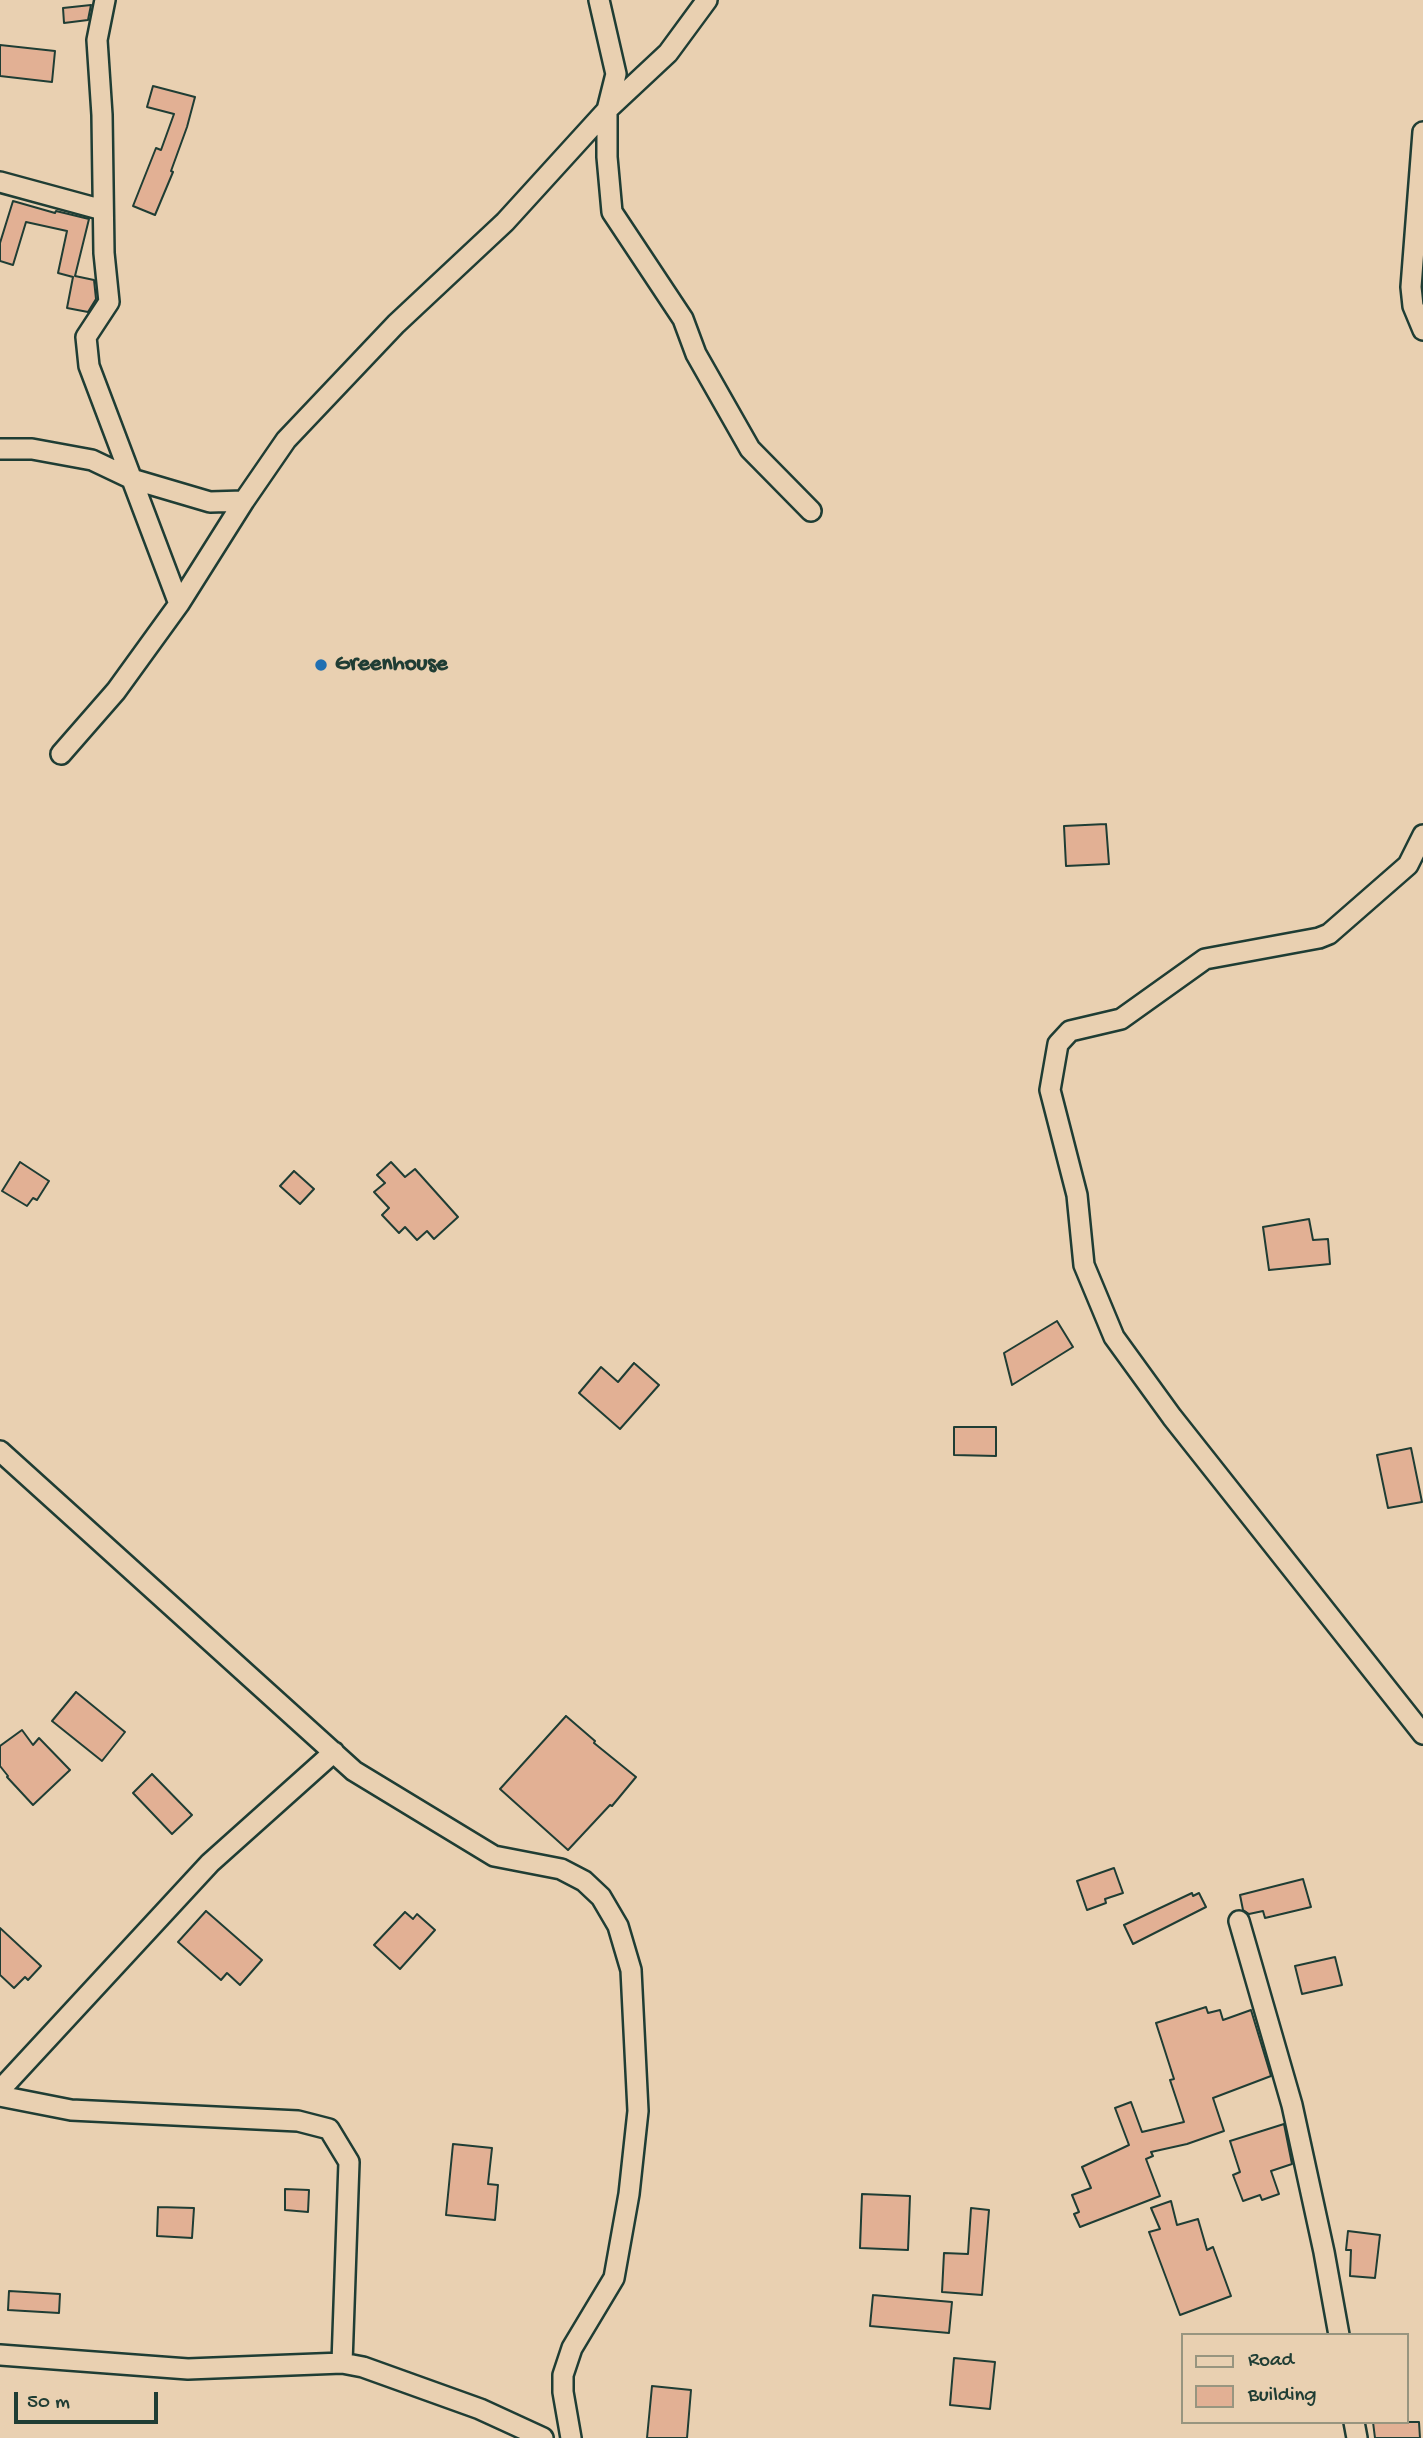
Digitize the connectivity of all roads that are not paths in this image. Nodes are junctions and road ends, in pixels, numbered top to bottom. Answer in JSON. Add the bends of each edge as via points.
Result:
{"nodes":[{"id":1,"x":105,"y":0,"type":"edge"},
{"id":2,"x":599,"y":0,"type":"edge"},
{"id":3,"x":707,"y":0,"type":"edge"},
{"id":4,"x":607,"y":110,"type":"junction"},
{"id":5,"x":1423,"y":132,"type":"edge"},
{"id":6,"x":0,"y":182,"type":"edge"},
{"id":7,"x":103,"y":210,"type":"junction"},
{"id":8,"x":1423,"y":330,"type":"edge"},
{"id":9,"x":0,"y":449,"type":"edge"},
{"id":10,"x":132,"y":479,"type":"junction"},
{"id":11,"x":244,"y":501,"type":"junction"},
{"id":12,"x":811,"y":511,"type":"dead end"},
{"id":13,"x":179,"y":604,"type":"junction"},
{"id":14,"x":61,"y":754,"type":"dead end"},
{"id":15,"x":1423,"y":835,"type":"edge"},
{"id":16,"x":0,"y":1451,"type":"edge"},
{"id":17,"x":1423,"y":1734,"type":"edge"},
{"id":18,"x":334,"y":1752,"type":"junction"},
{"id":19,"x":1239,"y":1921,"type":"dead end"},
{"id":20,"x":0,"y":2090,"type":"edge"},
{"id":21,"x":0,"y":2095,"type":"edge"},
{"id":22,"x":1339,"y":2333,"type":"edge"},
{"id":23,"x":0,"y":2355,"type":"edge"},
{"id":24,"x":342,"y":2363,"type":"junction"},
{"id":25,"x":543,"y":2438,"type":"edge"},
{"id":26,"x":571,"y":2438,"type":"edge"}],
"edges":[{"from":1,"to":7,"type":"street","via":[[97,40]]},
{"from":2,"to":4,"type":"street","via":[[616,74]]},
{"from":3,"to":4,"type":"street","via":[[668,53]]},
{"from":4,"to":11,"type":"street","via":[[505,222],[396,324],[286,440]]},
{"from":4,"to":12,"type":"street","via":[[612,212],[683,319],[696,354],[750,449]]},
{"from":5,"to":8,"type":"street","via":[[1411,287]]},
{"from":6,"to":7,"type":"street"},
{"from":7,"to":10,"type":"street","via":[[109,302],[86,337],[89,366]]},
{"from":9,"to":10,"type":"street","via":[[32,449],[92,460]]},
{"from":10,"to":11,"type":"street","via":[[209,502]]},
{"from":10,"to":13,"type":"street"},
{"from":11,"to":13,"type":"street"},
{"from":13,"to":14,"type":"street","via":[[116,691]]},
{"from":15,"to":17,"type":"street","via":[[1408,865],[1329,934],[1205,959],[1121,1019],[1070,1031],[1058,1044],[1050,1090],[1077,1195],[1084,1265],[1114,1337],[1180,1428]]},
{"from":16,"to":18,"type":"street"},
{"from":18,"to":20,"type":"street","via":[[210,1863]]},
{"from":18,"to":26,"type":"street","via":[[354,1771],[494,1856],[561,1869],[584,1881],[601,1897],[618,1926],[631,1970],[638,2111],[614,2278],[564,2367]]},
{"from":19,"to":22,"type":"street","via":[[1292,2105]]},
{"from":21,"to":24,"type":"street","via":[[71,2110],[298,2120],[329,2129],[349,2162]]},
{"from":23,"to":24,"type":"street","via":[[188,2369]]},
{"from":24,"to":25,"type":"street","via":[[480,2409]]}]}
